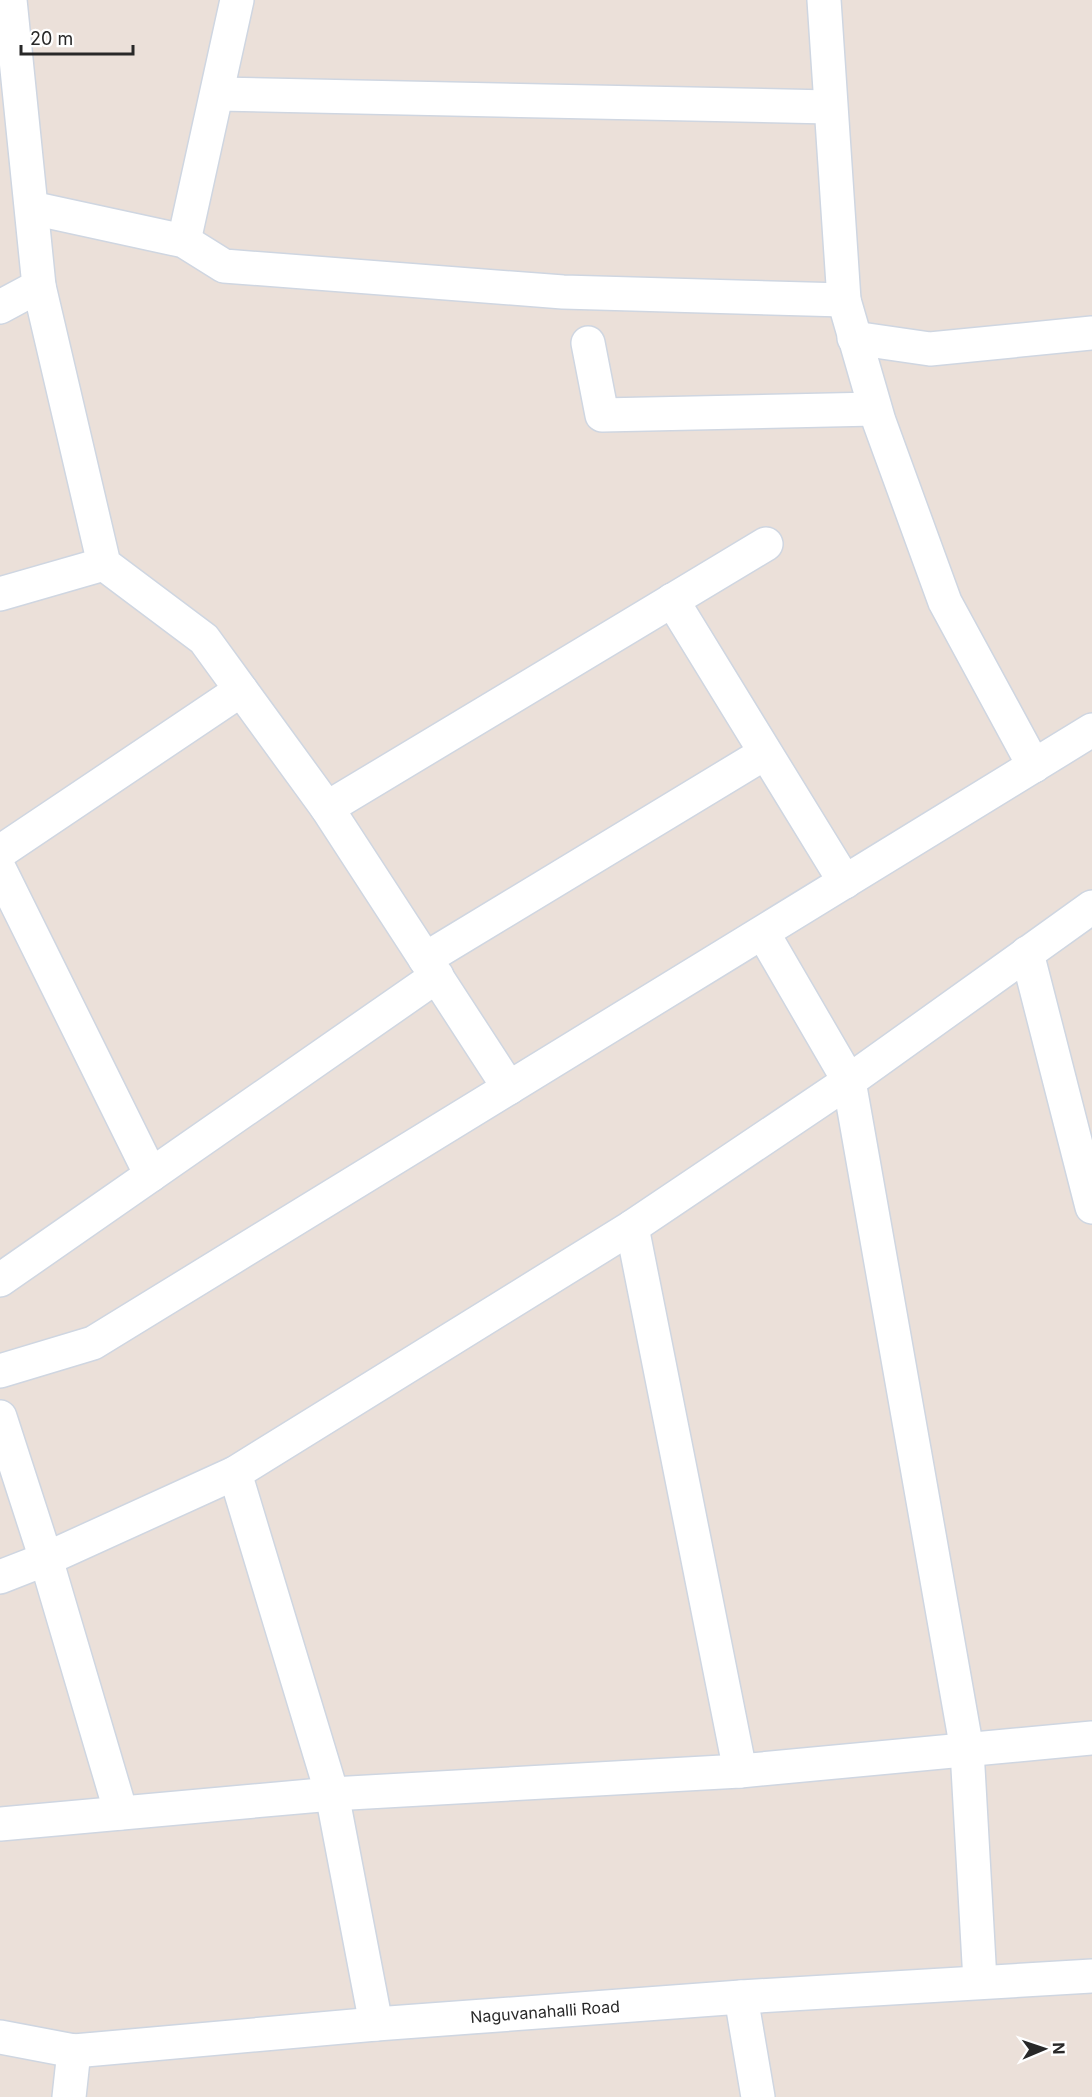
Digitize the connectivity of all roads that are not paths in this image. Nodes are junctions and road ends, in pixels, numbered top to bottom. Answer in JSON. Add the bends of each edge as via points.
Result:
{"nodes":[{"id":1,"x":10,"y":0,"type":"edge"},
{"id":2,"x":237,"y":0,"type":"edge"},
{"id":3,"x":824,"y":0,"type":"edge"},
{"id":4,"x":218,"y":94,"type":"junction"},
{"id":5,"x":830,"y":107,"type":"junction"},
{"id":6,"x":32,"y":207,"type":"junction"},
{"id":7,"x":184,"y":241,"type":"junction"},
{"id":8,"x":39,"y":286,"type":"junction"},
{"id":9,"x":844,"y":300,"type":"junction"},
{"id":10,"x":0,"y":307,"type":"edge"},
{"id":11,"x":1092,"y":333,"type":"edge"},
{"id":12,"x":855,"y":338,"type":"junction"},
{"id":13,"x":588,"y":343,"type":"dead end"},
{"id":14,"x":875,"y":409,"type":"junction"},
{"id":15,"x":766,"y":544,"type":"dead end"},
{"id":16,"x":104,"y":564,"type":"junction"},
{"id":17,"x":0,"y":594,"type":"edge"},
{"id":18,"x":672,"y":600,"type":"junction"},
{"id":19,"x":241,"y":690,"type":"junction"},
{"id":20,"x":1092,"y":730,"type":"edge"},
{"id":21,"x":765,"y":753,"type":"junction"},
{"id":22,"x":1034,"y":766,"type":"junction"},
{"id":23,"x":327,"y":808,"type":"junction"},
{"id":24,"x":0,"y":852,"type":"edge"},
{"id":25,"x":0,"y":870,"type":"edge"},
{"id":26,"x":845,"y":882,"type":"junction"},
{"id":27,"x":1092,"y":907,"type":"edge"},
{"id":28,"x":763,"y":933,"type":"junction"},
{"id":29,"x":1027,"y":953,"type":"junction"},
{"id":30,"x":431,"y":968,"type":"junction"},
{"id":31,"x":849,"y":1081,"type":"junction"},
{"id":32,"x":509,"y":1088,"type":"junction"},
{"id":33,"x":151,"y":1175,"type":"junction"},
{"id":34,"x":1091,"y":1200,"type":"edge"},
{"id":35,"x":632,"y":1227,"type":"junction"},
{"id":36,"x":0,"y":1280,"type":"edge"},
{"id":37,"x":0,"y":1371,"type":"edge"},
{"id":38,"x":0,"y":1417,"type":"edge"},
{"id":39,"x":235,"y":1473,"type":"junction"},
{"id":40,"x":46,"y":1559,"type":"junction"},
{"id":41,"x":0,"y":1576,"type":"edge"},
{"id":42,"x":1092,"y":1738,"type":"edge"},
{"id":43,"x":967,"y":1750,"type":"junction"},
{"id":44,"x":740,"y":1771,"type":"junction"},
{"id":45,"x":332,"y":1794,"type":"junction"},
{"id":46,"x":121,"y":1813,"type":"junction"},
{"id":47,"x":0,"y":1824,"type":"edge"},
{"id":48,"x":1092,"y":1976,"type":"edge"},
{"id":49,"x":980,"y":1981,"type":"junction"},
{"id":50,"x":741,"y":1997,"type":"junction"},
{"id":51,"x":376,"y":2024,"type":"junction"},
{"id":52,"x":0,"y":2037,"type":"edge"},
{"id":53,"x":74,"y":2051,"type":"junction"},
{"id":54,"x":69,"y":2097,"type":"edge"},
{"id":55,"x":758,"y":2097,"type":"edge"}],
"edges":[{"from":1,"to":6,"type":"street"},
{"from":2,"to":4,"type":"street"},
{"from":3,"to":5,"type":"street"},
{"from":4,"to":5,"type":"street"},
{"from":4,"to":7,"type":"street"},
{"from":5,"to":9,"type":"street"},
{"from":6,"to":7,"type":"street"},
{"from":6,"to":8,"type":"street"},
{"from":7,"to":9,"type":"street","via":[[224,266],[563,292]]},
{"from":8,"to":10,"type":"street"},
{"from":8,"to":16,"type":"street"},
{"from":9,"to":12,"type":"street"},
{"from":11,"to":12,"type":"street","via":[[930,350]]},
{"from":12,"to":14,"type":"street"},
{"from":13,"to":14,"type":"street","via":[[603,415]]},
{"from":14,"to":22,"type":"street","via":[[945,602]]},
{"from":15,"to":18,"type":"street"},
{"from":16,"to":17,"type":"street"},
{"from":16,"to":19,"type":"street","via":[[204,639]]},
{"from":18,"to":21,"type":"street"},
{"from":18,"to":23,"type":"street"},
{"from":19,"to":23,"type":"street"},
{"from":19,"to":24,"type":"street"},
{"from":20,"to":22,"type":"street"},
{"from":21,"to":26,"type":"street"},
{"from":21,"to":30,"type":"street"},
{"from":22,"to":26,"type":"street"},
{"from":23,"to":30,"type":"street"},
{"from":25,"to":33,"type":"street"},
{"from":26,"to":28,"type":"street"},
{"from":27,"to":29,"type":"street"},
{"from":28,"to":31,"type":"street"},
{"from":28,"to":32,"type":"street"},
{"from":29,"to":31,"type":"street"},
{"from":29,"to":34,"type":"street"},
{"from":30,"to":32,"type":"street"},
{"from":30,"to":33,"type":"street"},
{"from":31,"to":35,"type":"street"},
{"from":31,"to":43,"type":"street"},
{"from":32,"to":37,"type":"street","via":[[93,1343]]},
{"from":33,"to":36,"type":"street"},
{"from":35,"to":39,"type":"street"},
{"from":35,"to":44,"type":"street"},
{"from":38,"to":40,"type":"street"},
{"from":39,"to":40,"type":"street"},
{"from":39,"to":45,"type":"street"},
{"from":40,"to":41,"type":"street"},
{"from":40,"to":46,"type":"street"},
{"from":42,"to":43,"type":"street"},
{"from":43,"to":44,"type":"street"},
{"from":43,"to":49,"type":"street"},
{"from":44,"to":45,"type":"street"},
{"from":45,"to":46,"type":"street"},
{"from":45,"to":51,"type":"street"},
{"from":46,"to":47,"type":"street"},
{"from":48,"to":49,"type":"street","name":"Naguvanahalli Road"},
{"from":49,"to":50,"type":"street","name":"Naguvanahalli Road"},
{"from":50,"to":51,"type":"street","name":"Naguvanahalli Road"},
{"from":50,"to":55,"type":"street"},
{"from":51,"to":53,"type":"street","name":"Naguvanahalli Road"},
{"from":52,"to":53,"type":"street","name":"Naguvanahalli Road"},
{"from":53,"to":54,"type":"street"}]}
